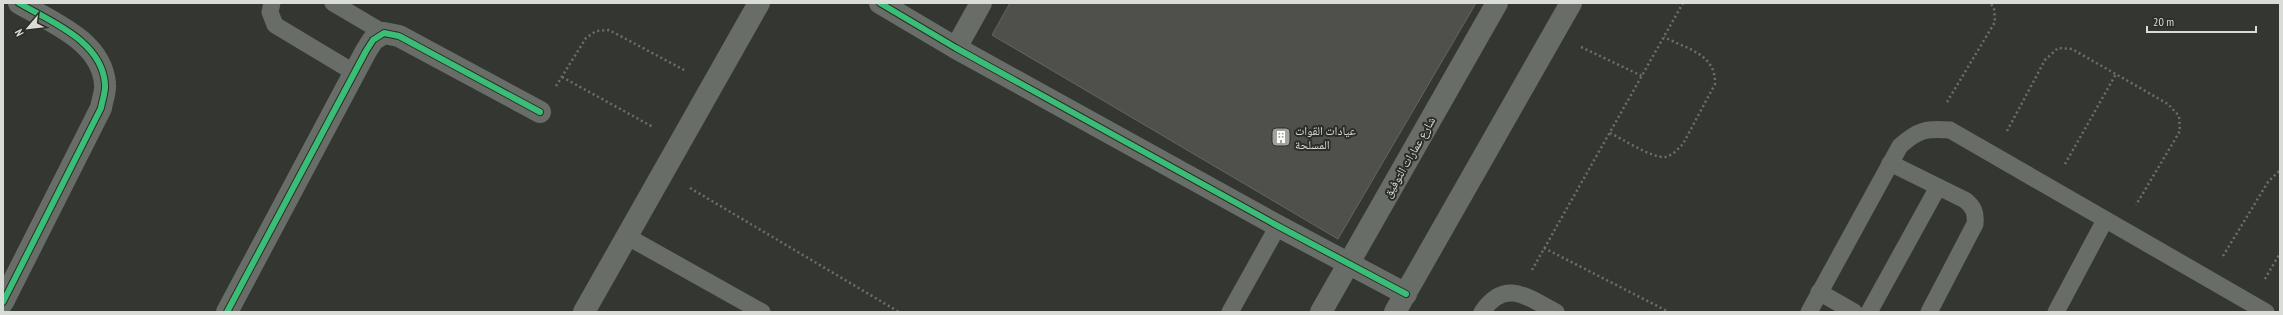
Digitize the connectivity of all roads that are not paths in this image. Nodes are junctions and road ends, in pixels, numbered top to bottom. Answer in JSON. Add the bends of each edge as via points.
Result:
{"nodes":[{"id":1,"x":19,"y":3,"type":"edge"},
{"id":2,"x":272,"y":3,"type":"edge"},
{"id":3,"x":333,"y":3,"type":"edge"},
{"id":4,"x":759,"y":3,"type":"edge"},
{"id":5,"x":880,"y":3,"type":"edge"},
{"id":6,"x":981,"y":3,"type":"edge"},
{"id":7,"x":1497,"y":3,"type":"edge"},
{"id":8,"x":1571,"y":3,"type":"edge"},
{"id":9,"x":384,"y":33,"type":"junction"},
{"id":10,"x":956,"y":48,"type":"junction"},
{"id":11,"x":355,"y":73,"type":"junction"},
{"id":12,"x":540,"y":112,"type":"road end"},
{"id":13,"x":1890,"y":162,"type":"junction"},
{"id":14,"x":1938,"y":187,"type":"junction"},
{"id":15,"x":2105,"y":220,"type":"junction"},
{"id":16,"x":1278,"y":226,"type":"junction"},
{"id":17,"x":628,"y":237,"type":"junction"},
{"id":18,"x":1349,"y":262,"type":"junction"},
{"id":19,"x":1819,"y":292,"type":"junction"},
{"id":20,"x":3,"y":302,"type":"edge"},
{"id":21,"x":1401,"y":303,"type":"edge"},
{"id":22,"x":1549,"y":311,"type":"edge"},
{"id":23,"x":227,"y":312,"type":"edge"},
{"id":24,"x":584,"y":312,"type":"edge"},
{"id":25,"x":762,"y":312,"type":"edge"},
{"id":26,"x":1230,"y":312,"type":"edge"},
{"id":27,"x":1320,"y":312,"type":"edge"},
{"id":28,"x":1482,"y":312,"type":"edge"},
{"id":29,"x":1809,"y":312,"type":"edge"},
{"id":30,"x":1854,"y":312,"type":"edge"},
{"id":31,"x":1869,"y":312,"type":"edge"},
{"id":32,"x":1929,"y":312,"type":"edge"},
{"id":33,"x":2056,"y":312,"type":"edge"},
{"id":34,"x":2266,"y":312,"type":"edge"}],
"edges":[{"from":1,"to":20,"type":"street","via":[[83,41],[99,61],[105,84],[101,108]]},
{"from":2,"to":11,"type":"lane","via":[[270,12],[274,25]]},
{"from":3,"to":9,"type":"lane"},
{"from":4,"to":17,"type":"street"},
{"from":5,"to":10,"type":"street"},
{"from":6,"to":10,"type":"street"},
{"from":7,"to":18,"type":"street","name":"شارع عمارات التوفيق"},
{"from":8,"to":21,"type":"street"},
{"from":9,"to":11,"type":"street","via":[[373,40]]},
{"from":9,"to":12,"type":"street","via":[[399,36]]},
{"from":10,"to":16,"type":"street"},
{"from":11,"to":23,"type":"street"},
{"from":13,"to":14,"type":"lane"},
{"from":13,"to":15,"type":"lane","via":[[1900,146],[1914,134],[1931,128],[1950,130]]},
{"from":13,"to":19,"type":"lane"},
{"from":14,"to":31,"type":"lane"},
{"from":14,"to":32,"type":"lane","via":[[1965,200],[1972,206],[1976,215],[1975,224]]},
{"from":15,"to":33,"type":"lane"},
{"from":15,"to":34,"type":"lane"},
{"from":16,"to":18,"type":"street"},
{"from":16,"to":26,"type":"lane"},
{"from":17,"to":24,"type":"street"},
{"from":17,"to":25,"type":"lane"},
{"from":18,"to":21,"type":"street"},
{"from":18,"to":27,"type":"street","name":"شارع عمارات التوفيق"},
{"from":19,"to":29,"type":"lane"},
{"from":19,"to":30,"type":"lane"},
{"from":22,"to":28,"type":"lane","via":[[1519,293],[1504,292],[1492,299]]}]}
